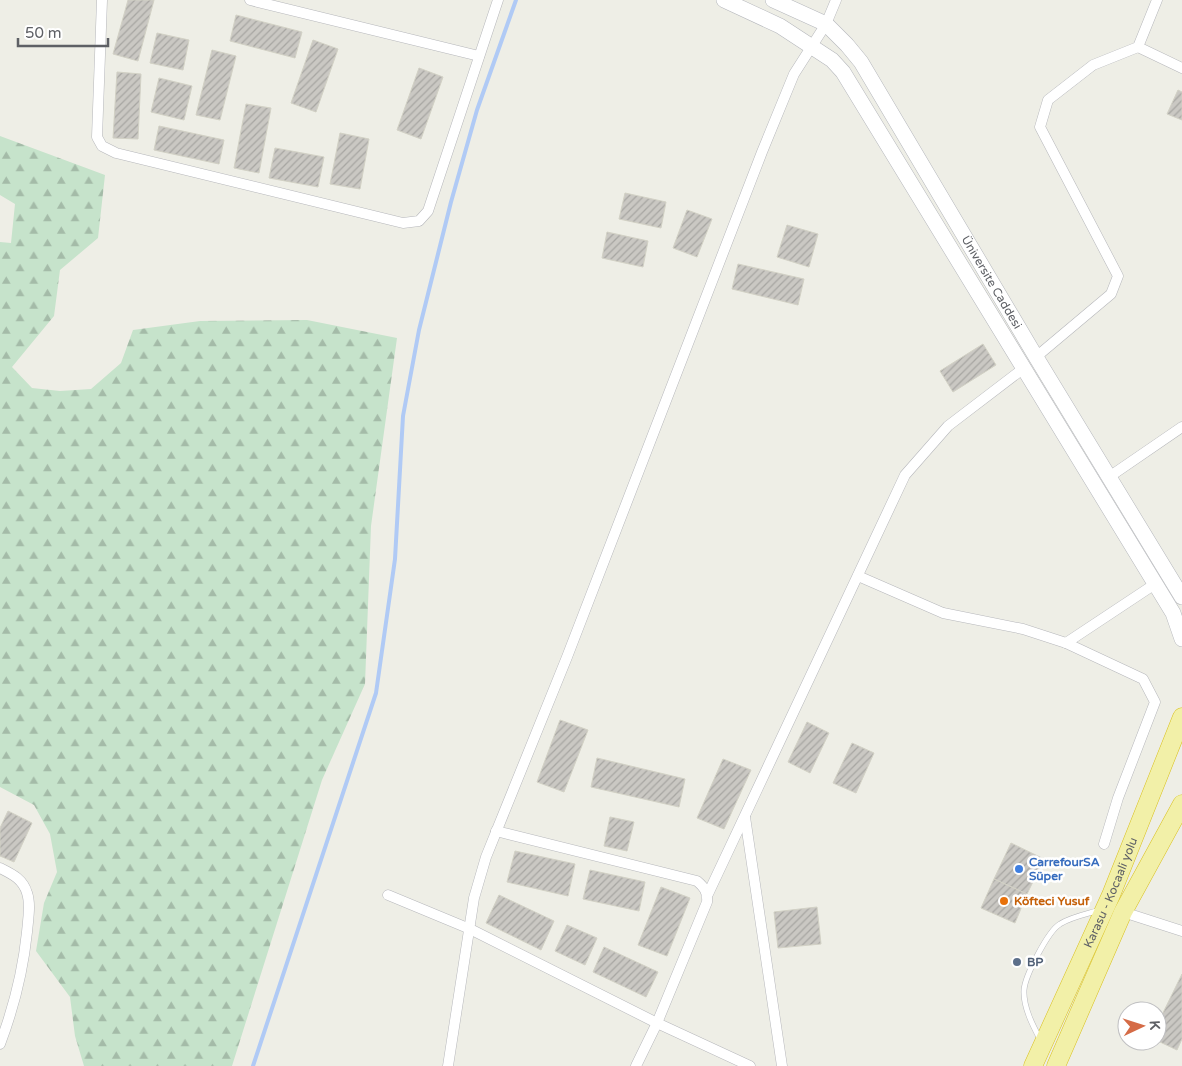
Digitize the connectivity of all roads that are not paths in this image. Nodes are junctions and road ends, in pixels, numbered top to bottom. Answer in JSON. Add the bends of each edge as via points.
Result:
{"nodes":[{"id":1,"x":102,"y":0,"type":"edge"},
{"id":2,"x":250,"y":0,"type":"edge"},
{"id":3,"x":498,"y":0,"type":"edge"},
{"id":4,"x":724,"y":0,"type":"edge"},
{"id":5,"x":773,"y":0,"type":"edge"},
{"id":6,"x":836,"y":0,"type":"edge"},
{"id":7,"x":1158,"y":0,"type":"edge"},
{"id":8,"x":826,"y":24,"type":"junction"},
{"id":9,"x":811,"y":47,"type":"junction"},
{"id":10,"x":1138,"y":47,"type":"junction"},
{"id":11,"x":479,"y":56,"type":"junction"},
{"id":12,"x":1182,"y":68,"type":"edge"},
{"id":13,"x":1036,"y":357,"type":"junction"},
{"id":14,"x":1024,"y":368,"type":"junction"},
{"id":15,"x":1182,"y":427,"type":"edge"},
{"id":16,"x":1109,"y":477,"type":"junction"},
{"id":17,"x":858,"y":576,"type":"junction"},
{"id":18,"x":1155,"y":584,"type":"junction"},
{"id":19,"x":1177,"y":587,"type":"edge"},
{"id":20,"x":1182,"y":597,"type":"edge"},
{"id":21,"x":1182,"y":639,"type":"edge"},
{"id":22,"x":1066,"y":643,"type":"junction"},
{"id":23,"x":1182,"y":717,"type":"edge"},
{"id":24,"x":1182,"y":804,"type":"edge"},
{"id":25,"x":745,"y":817,"type":"junction"},
{"id":26,"x":496,"y":831,"type":"junction"},
{"id":27,"x":1104,"y":844,"type":"dead end"},
{"id":28,"x":0,"y":868,"type":"edge"},
{"id":29,"x":708,"y":894,"type":"junction"},
{"id":30,"x":388,"y":895,"type":"dead end"},
{"id":31,"x":1105,"y":908,"type":"junction"},
{"id":32,"x":1123,"y":912,"type":"junction"},
{"id":33,"x":470,"y":929,"type":"junction"},
{"id":34,"x":1182,"y":931,"type":"edge"},
{"id":35,"x":658,"y":1024,"type":"junction"},
{"id":36,"x":2,"y":1029,"type":"edge"},
{"id":37,"x":0,"y":1044,"type":"edge"},
{"id":38,"x":1043,"y":1044,"type":"junction"},
{"id":39,"x":448,"y":1066,"type":"edge"},
{"id":40,"x":636,"y":1066,"type":"edge"},
{"id":41,"x":750,"y":1066,"type":"edge"},
{"id":42,"x":782,"y":1066,"type":"edge"},
{"id":43,"x":1033,"y":1066,"type":"edge"},
{"id":44,"x":1056,"y":1066,"type":"edge"}],
"edges":[{"from":1,"to":11,"type":"street","via":[[97,137],[102,146],[116,153],[403,223],[420,220],[428,211]]},
{"from":2,"to":11,"type":"street"},
{"from":3,"to":11,"type":"street"},
{"from":4,"to":9,"type":"main road","via":[[780,26]]},
{"from":5,"to":8,"type":"main road","name":"Üniversite Caddesi"},
{"from":6,"to":8,"type":"street"},
{"from":7,"to":10,"type":"street"},
{"from":8,"to":9,"type":"street"},
{"from":8,"to":13,"type":"main road","name":"Üniversite Caddesi","via":[[848,45],[872,80]]},
{"from":9,"to":14,"type":"main road","via":[[832,60],[858,92]]},
{"from":9,"to":26,"type":"street","via":[[794,74],[762,152],[567,657]]},
{"from":10,"to":12,"type":"street"},
{"from":10,"to":13,"type":"street","via":[[1093,65],[1048,100],[1040,127],[1118,276],[1111,294]]},
{"from":13,"to":16,"type":"main road","name":"Üniversite Caddesi"},
{"from":14,"to":17,"type":"street","via":[[948,426],[905,475]]},
{"from":14,"to":18,"type":"main road"},
{"from":15,"to":16,"type":"street"},
{"from":16,"to":19,"type":"main road","name":"Üniversite Caddesi"},
{"from":17,"to":22,"type":"street","via":[[943,613],[1023,629]]},
{"from":17,"to":25,"type":"street"},
{"from":18,"to":21,"type":"main road","via":[[1173,613]]},
{"from":18,"to":22,"type":"street"},
{"from":19,"to":20,"type":"main road","name":"Üniversite Caddesi"},
{"from":22,"to":27,"type":"street","via":[[1143,680],[1155,702]]},
{"from":23,"to":31,"type":"highway","name":"Karasu - Kocaali yolu"},
{"from":24,"to":32,"type":"highway","name":"Karasu - Kocaali yolu"},
{"from":25,"to":29,"type":"street"},
{"from":25,"to":42,"type":"street"},
{"from":26,"to":29,"type":"street","via":[[697,881]]},
{"from":26,"to":33,"type":"street","via":[[474,898]]},
{"from":28,"to":36,"type":"street","via":[[19,878],[28,894],[23,966],[15,1002]]},
{"from":29,"to":35,"type":"street"},
{"from":30,"to":33,"type":"street"},
{"from":31,"to":38,"type":"highway","name":"Karasu - Kocaali yolu"},
{"from":31,"to":38,"type":"lane","via":[[1061,922],[1049,932],[1043,944],[1024,989],[1026,1006]]},
{"from":32,"to":34,"type":"street"},
{"from":32,"to":44,"type":"highway","name":"Karasu - Kocaali yolu"},
{"from":33,"to":35,"type":"street"},
{"from":33,"to":39,"type":"street"},
{"from":35,"to":40,"type":"street"},
{"from":35,"to":41,"type":"street"},
{"from":36,"to":37,"type":"street"},
{"from":38,"to":43,"type":"highway","name":"Karasu - Kocaali yolu"}]}
